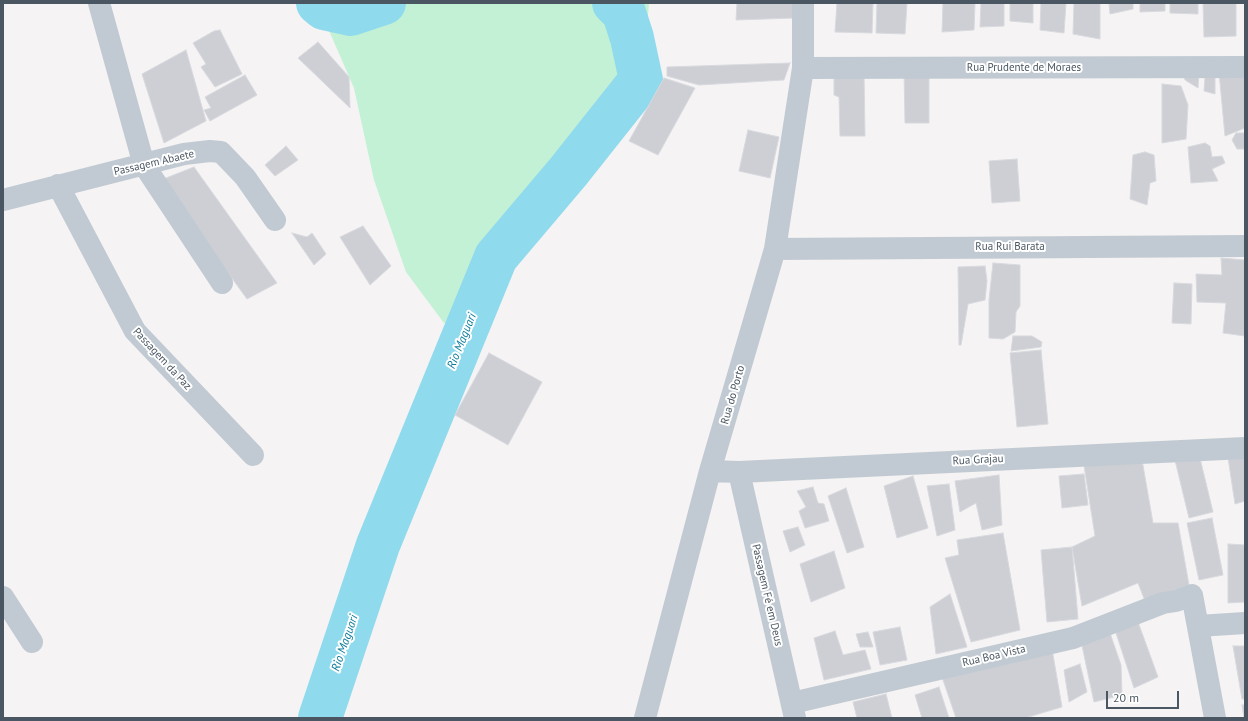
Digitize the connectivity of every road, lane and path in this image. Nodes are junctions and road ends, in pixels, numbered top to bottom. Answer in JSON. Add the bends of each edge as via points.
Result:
{"nodes":[{"id":1,"x":99,"y":3,"type":"edge"},
{"id":2,"x":803,"y":3,"type":"edge"},
{"id":3,"x":1245,"y":67,"type":"edge"},
{"id":4,"x":803,"y":68,"type":"junction"},
{"id":5,"x":144,"y":165,"type":"junction"},
{"id":6,"x":58,"y":185,"type":"junction"},
{"id":7,"x":3,"y":200,"type":"edge"},
{"id":8,"x":275,"y":220,"type":"dead end"},
{"id":9,"x":1245,"y":246,"type":"edge"},
{"id":10,"x":775,"y":249,"type":"junction"},
{"id":11,"x":222,"y":283,"type":"dead end"},
{"id":12,"x":1245,"y":448,"type":"edge"},
{"id":13,"x":253,"y":455,"type":"dead end"},
{"id":14,"x":710,"y":471,"type":"junction"},
{"id":15,"x":738,"y":472,"type":"junction"},
{"id":16,"x":3,"y":597,"type":"edge"},
{"id":17,"x":1245,"y":623,"type":"edge"},
{"id":18,"x":1198,"y":626,"type":"junction"},
{"id":19,"x":32,"y":642,"type":"dead end"},
{"id":20,"x":794,"y":711,"type":"edge"},
{"id":21,"x":645,"y":718,"type":"edge"},
{"id":22,"x":1215,"y":718,"type":"edge"}],
"edges":[{"from":1,"to":5,"type":"street"},
{"from":2,"to":4,"type":"street","name":"Rua do Porto"},
{"from":3,"to":4,"type":"street","name":"Rua Prudente de Moraes"},
{"from":4,"to":10,"type":"street","name":"Rua do Porto"},
{"from":5,"to":6,"type":"street","name":"Passagem Abaete"},
{"from":5,"to":8,"type":"street","name":"Passagem Abaete","via":[[184,154],[221,152],[245,177]]},
{"from":5,"to":11,"type":"street"},
{"from":6,"to":7,"type":"street","name":"Passagem Abaete"},
{"from":6,"to":13,"type":"street","name":"Passagem da Paz","via":[[135,331]]},
{"from":9,"to":10,"type":"street","name":"Rua Rui Barata"},
{"from":10,"to":14,"type":"street","name":"Rua do Porto"},
{"from":12,"to":15,"type":"street","name":"Rua Grajau"},
{"from":14,"to":15,"type":"street","name":"Rua Grajau"},
{"from":14,"to":21,"type":"street","name":"Rua do Porto"},
{"from":15,"to":20,"type":"street","name":"Passagem Fé em Deus"},
{"from":16,"to":19,"type":"street"},
{"from":17,"to":18,"type":"street"},
{"from":18,"to":20,"type":"street","name":"Rua Boa Vista","via":[[1192,594],[1073,638]]},
{"from":18,"to":22,"type":"street"}]}
